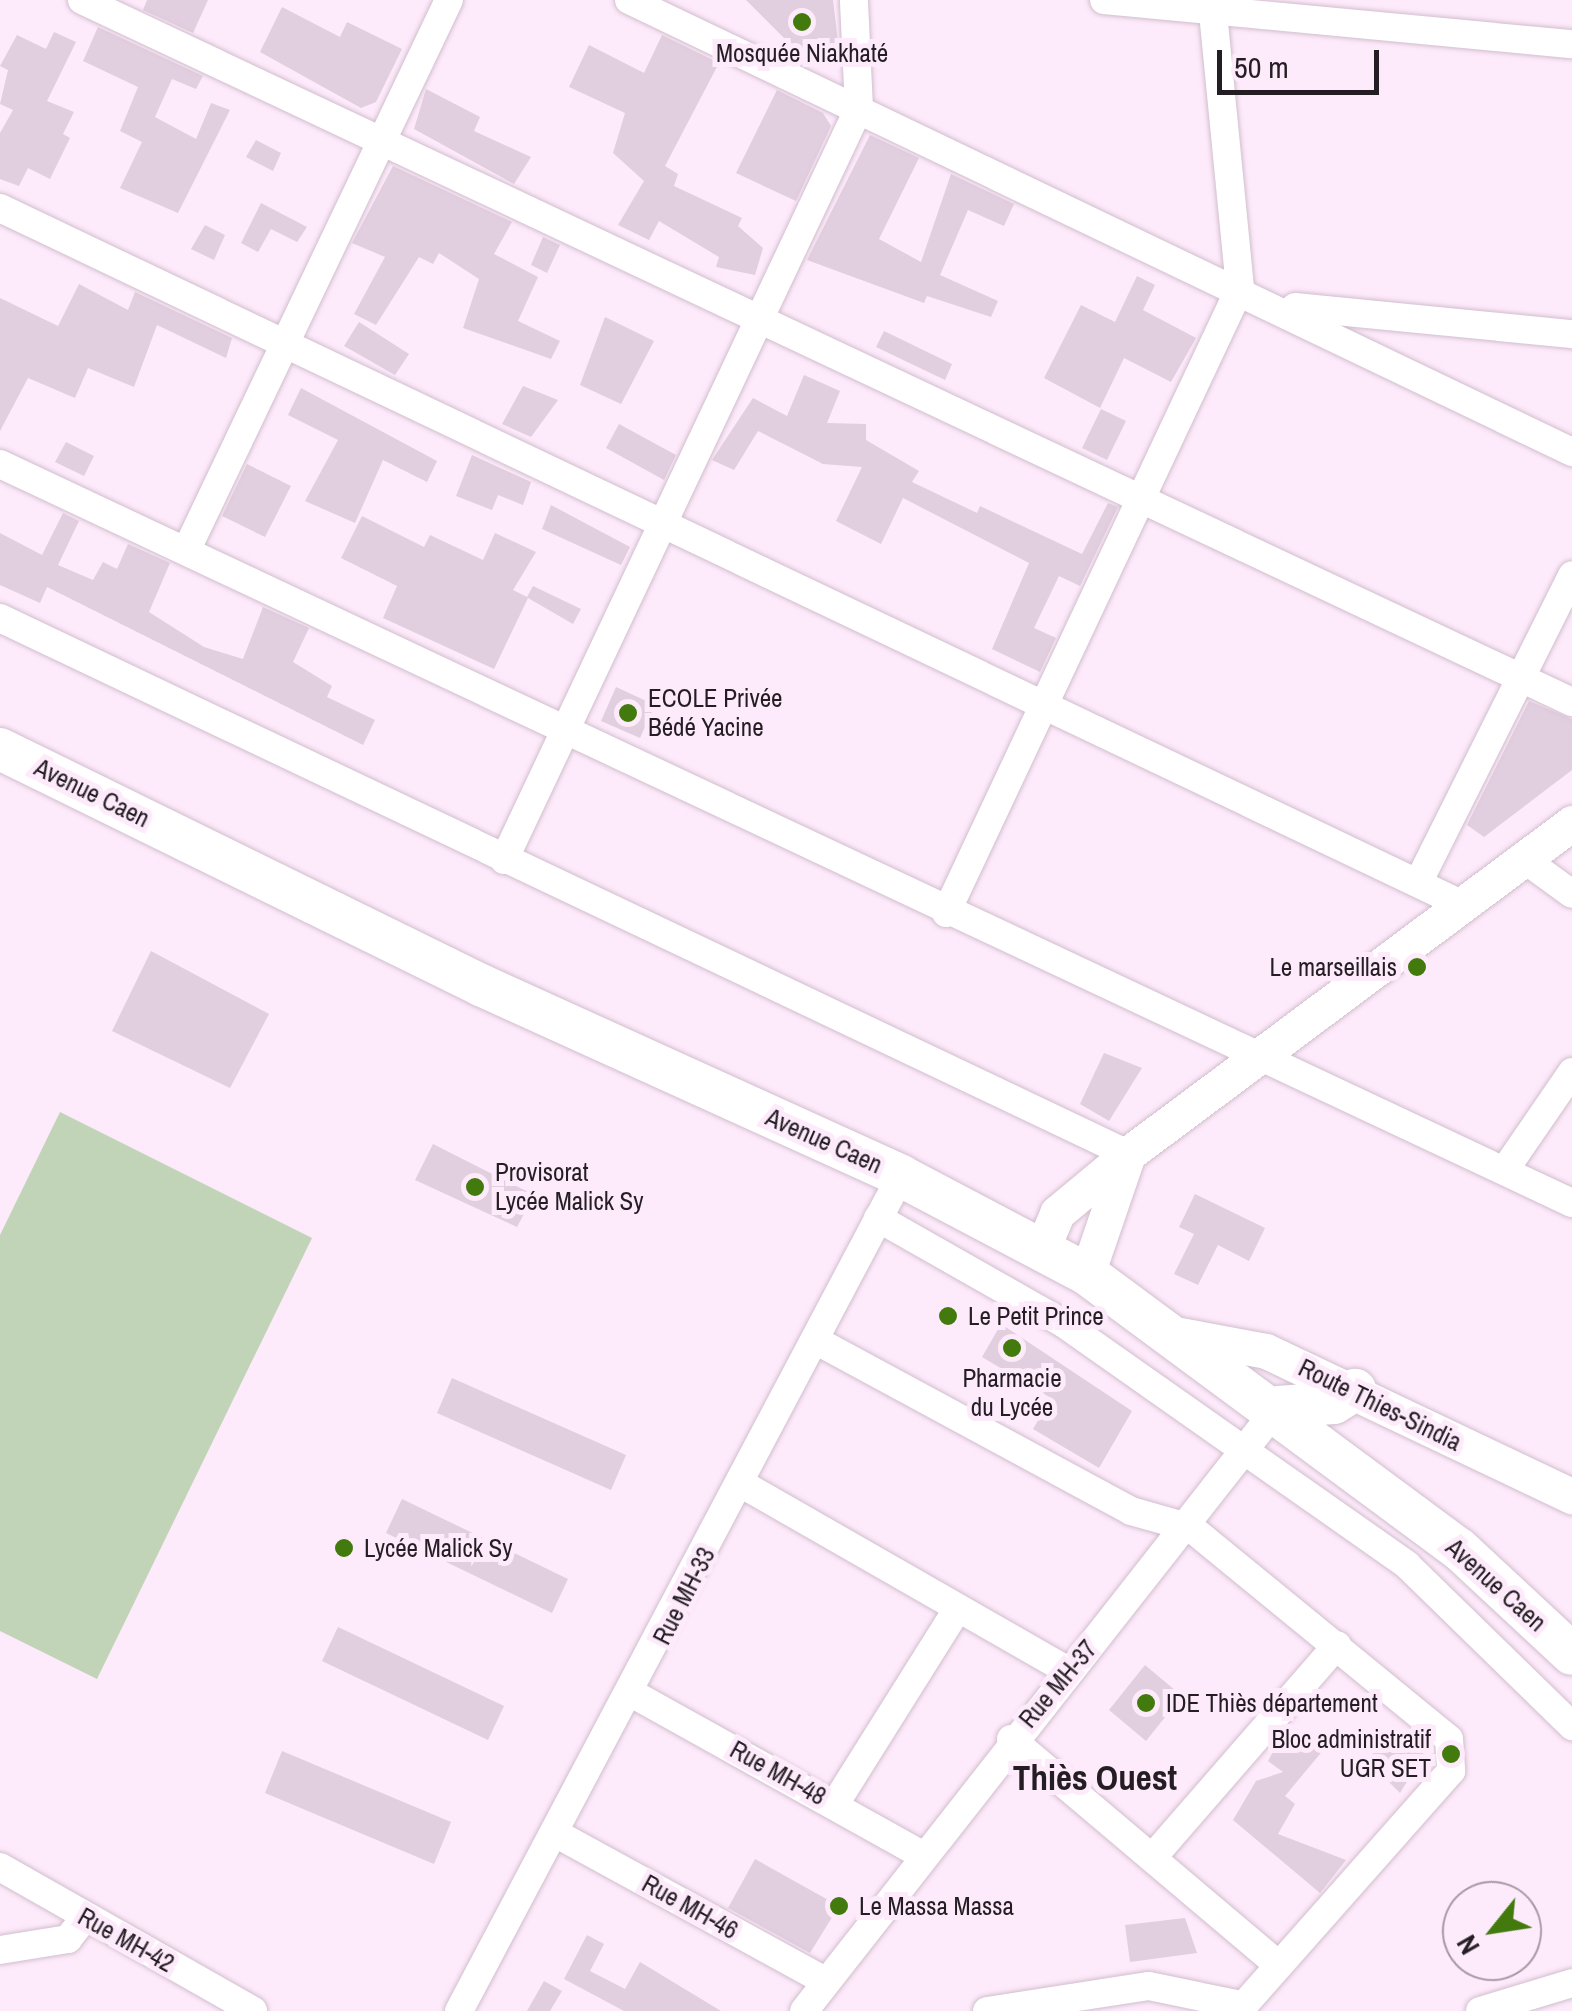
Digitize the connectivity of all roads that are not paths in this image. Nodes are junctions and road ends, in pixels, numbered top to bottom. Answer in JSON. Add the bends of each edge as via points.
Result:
{"nodes":[{"id":1,"x":82,"y":0,"type":"edge"},
{"id":2,"x":448,"y":0,"type":"edge"},
{"id":3,"x":629,"y":0,"type":"edge"},
{"id":4,"x":854,"y":0,"type":"edge"},
{"id":5,"x":1104,"y":0,"type":"edge"},
{"id":6,"x":1213,"y":7,"type":"edge"},
{"id":7,"x":1572,"y":44,"type":"edge"},
{"id":8,"x":860,"y":108,"type":"junction"},
{"id":9,"x":383,"y":141,"type":"junction"},
{"id":10,"x":0,"y":208,"type":"edge"},
{"id":11,"x":1240,"y":288,"type":"junction"},
{"id":12,"x":1279,"y":306,"type":"junction"},
{"id":13,"x":760,"y":322,"type":"junction"},
{"id":14,"x":1572,"y":334,"type":"edge"},
{"id":15,"x":286,"y":344,"type":"junction"},
{"id":16,"x":1572,"y":452,"type":"edge"},
{"id":17,"x":0,"y":464,"type":"edge"},
{"id":18,"x":1144,"y":504,"type":"junction"},
{"id":19,"x":662,"y":524,"type":"junction"},
{"id":20,"x":188,"y":549,"type":"junction"},
{"id":21,"x":1572,"y":575,"type":"edge"},
{"id":22,"x":0,"y":618,"type":"edge"},
{"id":23,"x":1523,"y":678,"type":"junction"},
{"id":24,"x":1572,"y":702,"type":"edge"},
{"id":25,"x":1045,"y":709,"type":"junction"},
{"id":26,"x":568,"y":734,"type":"junction"},
{"id":27,"x":0,"y":749,"type":"edge"},
{"id":28,"x":1572,"y":823,"type":"edge"},
{"id":29,"x":1524,"y":859,"type":"junction"},
{"id":30,"x":504,"y":860,"type":"junction"},
{"id":31,"x":1418,"y":882,"type":"junction"},
{"id":32,"x":1572,"y":894,"type":"edge"},
{"id":33,"x":1461,"y":904,"type":"junction"},
{"id":34,"x":946,"y":913,"type":"junction"},
{"id":35,"x":1254,"y":1054,"type":"junction"},
{"id":36,"x":1572,"y":1072,"type":"edge"},
{"id":37,"x":1128,"y":1154,"type":"junction"},
{"id":38,"x":1504,"y":1171,"type":"junction"},
{"id":39,"x":901,"y":1176,"type":"junction"},
{"id":40,"x":1572,"y":1202,"type":"edge"},
{"id":41,"x":878,"y":1218,"type":"junction"},
{"id":42,"x":1042,"y":1249,"type":"junction"},
{"id":43,"x":1087,"y":1274,"type":"junction"},
{"id":44,"x":1180,"y":1335,"type":"junction"},
{"id":45,"x":815,"y":1340,"type":"junction"},
{"id":46,"x":1356,"y":1390,"type":"junction"},
{"id":47,"x":1278,"y":1407,"type":"junction"},
{"id":48,"x":1246,"y":1452,"type":"junction"},
{"id":49,"x":742,"y":1484,"type":"junction"},
{"id":50,"x":1572,"y":1496,"type":"edge"},
{"id":51,"x":1190,"y":1528,"type":"junction"},
{"id":52,"x":958,"y":1608,"type":"junction"},
{"id":53,"x":1337,"y":1646,"type":"junction"},
{"id":54,"x":1572,"y":1654,"type":"edge"},
{"id":55,"x":1069,"y":1672,"type":"junction"},
{"id":56,"x":633,"y":1694,"type":"junction"},
{"id":57,"x":1572,"y":1726,"type":"edge"},
{"id":58,"x":1012,"y":1739,"type":"junction"},
{"id":59,"x":836,"y":1804,"type":"junction"},
{"id":60,"x":556,"y":1833,"type":"junction"},
{"id":61,"x":922,"y":1855,"type":"junction"},
{"id":62,"x":1152,"y":1858,"type":"junction"},
{"id":63,"x":0,"y":1867,"type":"edge"},
{"id":64,"x":85,"y":1917,"type":"junction"},
{"id":65,"x":0,"y":1950,"type":"edge"},
{"id":66,"x":1276,"y":1963,"type":"junction"},
{"id":67,"x":825,"y":1981,"type":"junction"},
{"id":68,"x":1572,"y":1982,"type":"edge"},
{"id":69,"x":1240,"y":2008,"type":"edge"},
{"id":70,"x":253,"y":2011,"type":"edge"},
{"id":71,"x":459,"y":2011,"type":"edge"},
{"id":72,"x":804,"y":2011,"type":"edge"},
{"id":73,"x":987,"y":2011,"type":"edge"},
{"id":74,"x":1480,"y":2011,"type":"edge"}],
"edges":[{"from":1,"to":9,"type":"street"},
{"from":2,"to":9,"type":"street"},
{"from":3,"to":8,"type":"street"},
{"from":4,"to":8,"type":"street"},
{"from":5,"to":6,"type":"street"},
{"from":6,"to":7,"type":"street"},
{"from":6,"to":11,"type":"street"},
{"from":8,"to":11,"type":"street"},
{"from":8,"to":13,"type":"street"},
{"from":9,"to":13,"type":"street"},
{"from":9,"to":15,"type":"street"},
{"from":10,"to":15,"type":"street"},
{"from":11,"to":12,"type":"street"},
{"from":11,"to":18,"type":"street"},
{"from":12,"to":14,"type":"street"},
{"from":12,"to":16,"type":"street"},
{"from":13,"to":18,"type":"street"},
{"from":13,"to":19,"type":"street"},
{"from":15,"to":19,"type":"street"},
{"from":15,"to":20,"type":"street"},
{"from":17,"to":20,"type":"street"},
{"from":18,"to":23,"type":"street"},
{"from":18,"to":25,"type":"street"},
{"from":19,"to":25,"type":"street"},
{"from":19,"to":26,"type":"street"},
{"from":20,"to":26,"type":"street"},
{"from":21,"to":23,"type":"street"},
{"from":22,"to":30,"type":"street"},
{"from":23,"to":24,"type":"street"},
{"from":23,"to":31,"type":"street"},
{"from":25,"to":31,"type":"street"},
{"from":25,"to":34,"type":"street"},
{"from":26,"to":30,"type":"street"},
{"from":26,"to":34,"type":"street"},
{"from":27,"to":39,"type":"highway","name":"Avenue Caen","via":[[483,986]]},
{"from":28,"to":29,"type":"main road"},
{"from":29,"to":32,"type":"street"},
{"from":29,"to":33,"type":"main road"},
{"from":30,"to":37,"type":"street"},
{"from":31,"to":33,"type":"street"},
{"from":33,"to":35,"type":"main road"},
{"from":34,"to":35,"type":"street"},
{"from":35,"to":37,"type":"main road"},
{"from":35,"to":38,"type":"street"},
{"from":36,"to":38,"type":"street"},
{"from":37,"to":42,"type":"main road","via":[[1057,1212]]},
{"from":37,"to":43,"type":"main road"},
{"from":38,"to":40,"type":"street"},
{"from":39,"to":41,"type":"street","name":"Rue MH-33"},
{"from":39,"to":42,"type":"highway","name":"Avenue Caen"},
{"from":41,"to":45,"type":"street","name":"Rue MH-33"},
{"from":41,"to":48,"type":"street","via":[[1063,1324]]},
{"from":42,"to":43,"type":"highway","name":"Avenue Caen"},
{"from":43,"to":44,"type":"highway","name":"Avenue Caen"},
{"from":44,"to":46,"type":"main road","name":"Route Thies-Sindia","via":[[1266,1351]]},
{"from":44,"to":47,"type":"highway","name":"Avenue Caen"},
{"from":45,"to":49,"type":"street","name":"Rue MH-33"},
{"from":45,"to":51,"type":"street","via":[[1131,1511]]},
{"from":46,"to":47,"type":"highway","via":[[1334,1403]]},
{"from":46,"to":50,"type":"main road","name":"Route Thies-Sindia"},
{"from":47,"to":48,"type":"street","name":"Rue MH-37"},
{"from":47,"to":54,"type":"highway","name":"Avenue Caen","via":[[1459,1548]]},
{"from":48,"to":51,"type":"street","name":"Rue MH-37"},
{"from":48,"to":57,"type":"street","via":[[1407,1565]]},
{"from":49,"to":52,"type":"street"},
{"from":49,"to":56,"type":"street","name":"Rue MH-33"},
{"from":51,"to":53,"type":"street"},
{"from":51,"to":55,"type":"street","name":"Rue MH-37"},
{"from":52,"to":55,"type":"street"},
{"from":52,"to":59,"type":"street"},
{"from":53,"to":62,"type":"street"},
{"from":53,"to":66,"type":"street","via":[[1445,1734],[1454,1765]]},
{"from":55,"to":58,"type":"street","name":"Rue MH-37"},
{"from":56,"to":59,"type":"street","name":"Rue MH-48"},
{"from":56,"to":60,"type":"street","name":"Rue MH-33"},
{"from":58,"to":61,"type":"street","name":"Rue MH-37"},
{"from":58,"to":62,"type":"street"},
{"from":59,"to":61,"type":"street","name":"Rue MH-48"},
{"from":60,"to":67,"type":"street","name":"Rue MH-46"},
{"from":60,"to":71,"type":"street","name":"Rue MH-33"},
{"from":61,"to":67,"type":"street","name":"Rue MH-37"},
{"from":62,"to":66,"type":"street"},
{"from":63,"to":64,"type":"street","name":"Rue MH-42"},
{"from":64,"to":65,"type":"street","via":[[68,1939]]},
{"from":64,"to":70,"type":"street","name":"Rue MH-42"},
{"from":66,"to":69,"type":"street"},
{"from":67,"to":72,"type":"street","name":"Rue MH-37"},
{"from":68,"to":74,"type":"street"},
{"from":69,"to":73,"type":"street","via":[[1149,1986]]}]}
